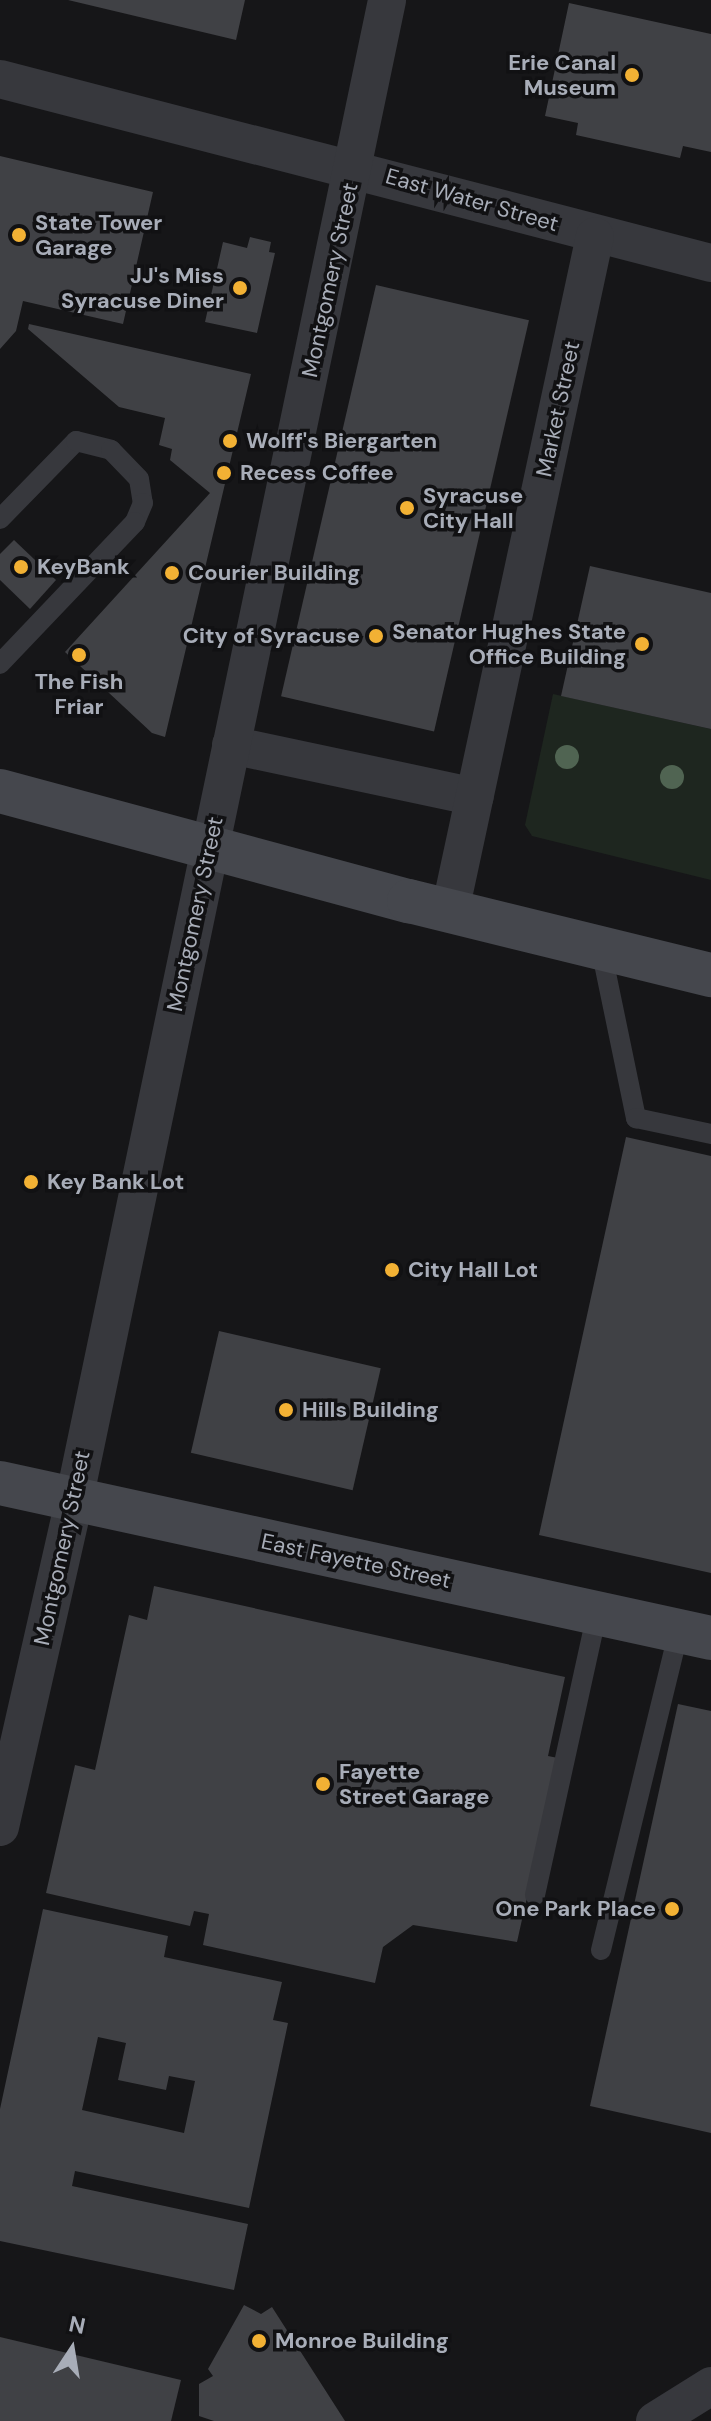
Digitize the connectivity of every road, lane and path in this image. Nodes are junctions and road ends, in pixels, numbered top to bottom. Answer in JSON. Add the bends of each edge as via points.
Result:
{"nodes":[{"id":1,"x":387,"y":0,"type":"edge"},
{"id":2,"x":0,"y":79,"type":"edge"},
{"id":3,"x":355,"y":167,"type":"junction"},
{"id":4,"x":595,"y":236,"type":"junction"},
{"id":5,"x":711,"y":263,"type":"edge"},
{"id":6,"x":0,"y":519,"type":"edge"},
{"id":7,"x":0,"y":664,"type":"edge"},
{"id":8,"x":231,"y":745,"type":"junction"},
{"id":9,"x":0,"y":791,"type":"edge"},
{"id":10,"x":475,"y":797,"type":"junction"},
{"id":11,"x":208,"y":845,"type":"junction"},
{"id":12,"x":450,"y":911,"type":"junction"},
{"id":13,"x":601,"y":949,"type":"junction"},
{"id":14,"x":711,"y":975,"type":"edge"},
{"id":15,"x":711,"y":1134,"type":"edge"},
{"id":16,"x":0,"y":1483,"type":"edge"},
{"id":17,"x":74,"y":1500,"type":"junction"},
{"id":18,"x":597,"y":1613,"type":"junction"},
{"id":19,"x":695,"y":1635,"type":"edge"},
{"id":20,"x":0,"y":1827,"type":"edge"},
{"id":21,"x":535,"y":1895,"type":"dead end"},
{"id":22,"x":601,"y":1950,"type":"dead end"},
{"id":23,"x":711,"y":2386,"type":"edge"},
{"id":24,"x":655,"y":2421,"type":"edge"}],
"edges":[{"from":1,"to":3,"type":"street","name":"Montgomery Street"},
{"from":2,"to":3,"type":"street","name":"East Water Street"},
{"from":3,"to":4,"type":"street","name":"East Water Street"},
{"from":3,"to":8,"type":"street","name":"Montgomery Street"},
{"from":4,"to":5,"type":"street","name":"East Water Street"},
{"from":4,"to":10,"type":"street","name":"Market Street"},
{"from":6,"to":7,"type":"lane","via":[[76,441],[111,450],[139,479],[143,503],[135,522]]},
{"from":8,"to":10,"type":"street"},
{"from":8,"to":11,"type":"street","name":"Montgomery Street"},
{"from":9,"to":11,"type":"street"},
{"from":10,"to":12,"type":"street","name":"Market Street"},
{"from":11,"to":12,"type":"street"},
{"from":11,"to":17,"type":"street","name":"Montgomery Street"},
{"from":12,"to":13,"type":"street"},
{"from":13,"to":14,"type":"street"},
{"from":13,"to":15,"type":"lane","via":[[636,1118]]},
{"from":16,"to":17,"type":"street","name":"East Fayette Street"},
{"from":17,"to":18,"type":"street","name":"East Fayette Street"},
{"from":17,"to":20,"type":"street","name":"Montgomery Street"},
{"from":18,"to":19,"type":"street","name":"East Fayette Street"},
{"from":18,"to":21,"type":"lane"},
{"from":19,"to":22,"type":"lane"},
{"from":23,"to":24,"type":"street"}]}
